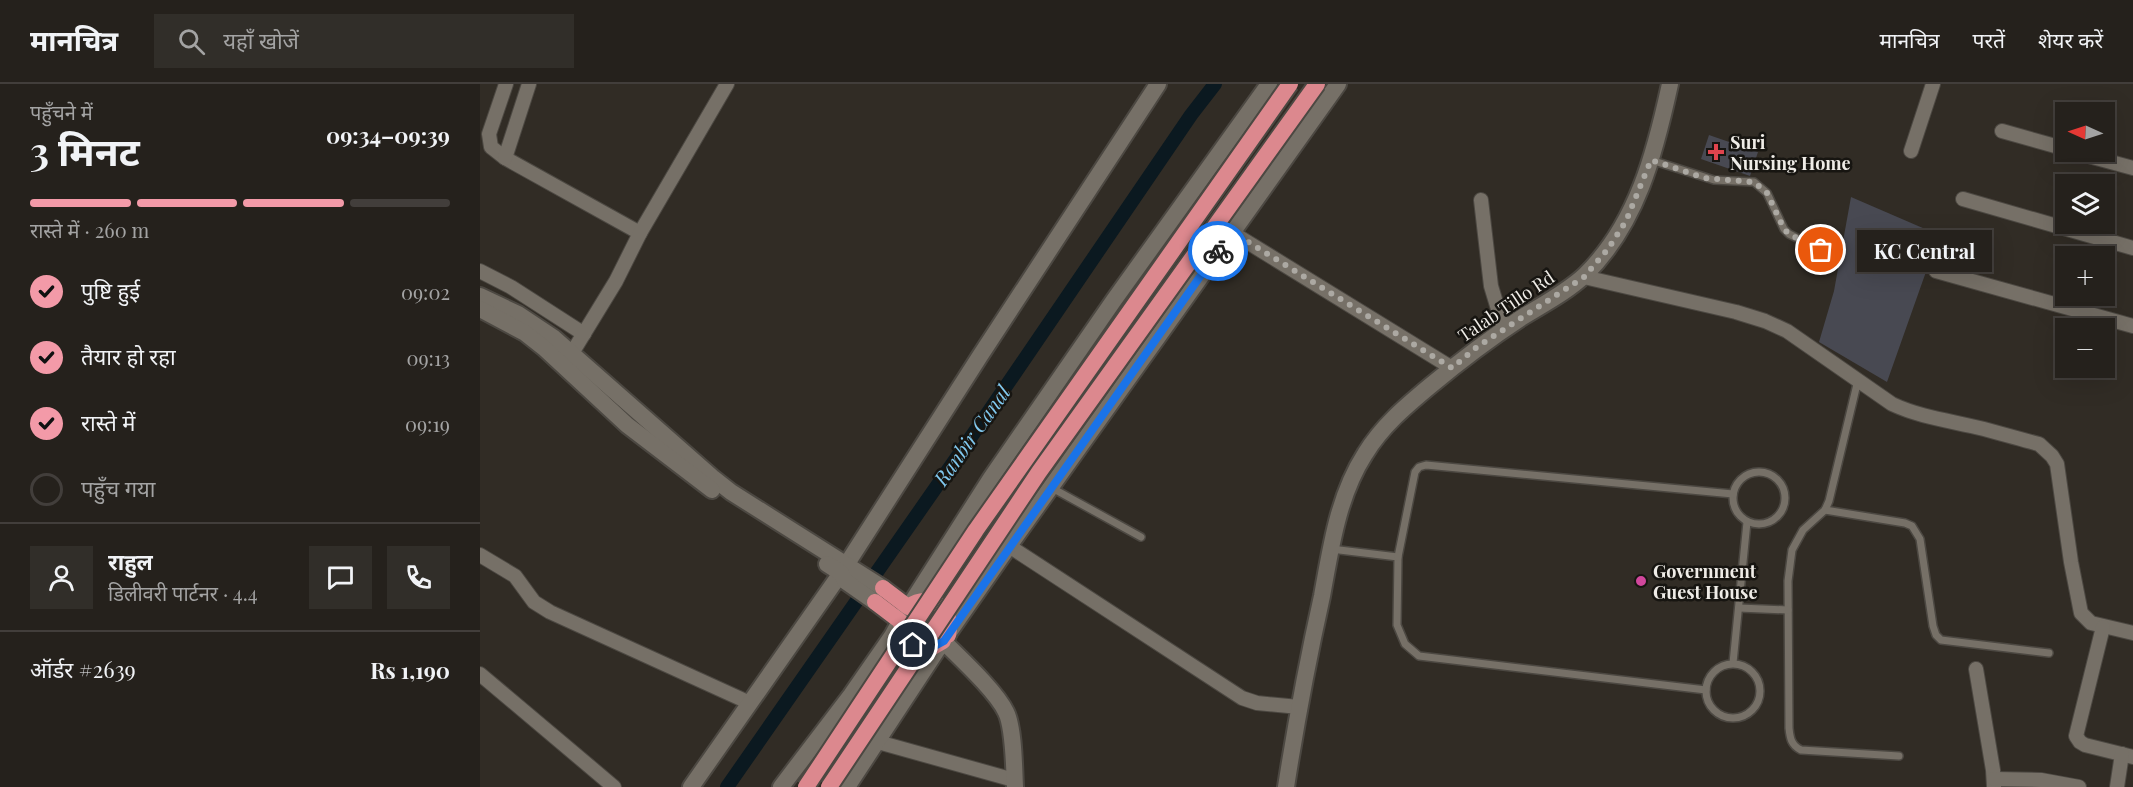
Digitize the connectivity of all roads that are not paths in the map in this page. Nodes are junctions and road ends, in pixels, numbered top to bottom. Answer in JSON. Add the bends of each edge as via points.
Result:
{"nodes":[{"id":1,"x":506,"y":84,"type":"edge"},
{"id":2,"x":529,"y":84,"type":"edge"},
{"id":3,"x":727,"y":84,"type":"edge"},
{"id":4,"x":1158,"y":84,"type":"edge"},
{"id":5,"x":1269,"y":84,"type":"edge"},
{"id":6,"x":1290,"y":84,"type":"edge"},
{"id":7,"x":1317,"y":84,"type":"edge"},
{"id":8,"x":1338,"y":84,"type":"edge"},
{"id":9,"x":1671,"y":84,"type":"edge"},
{"id":10,"x":1933,"y":84,"type":"edge"},
{"id":11,"x":2002,"y":131,"type":"dead end"},
{"id":12,"x":2055,"y":146,"type":"edge"},
{"id":13,"x":1911,"y":151,"type":"dead end"},
{"id":14,"x":505,"y":158,"type":"junction"},
{"id":15,"x":1651,"y":160,"type":"junction"},
{"id":16,"x":2111,"y":162,"type":"edge"},
{"id":17,"x":2133,"y":168,"type":"edge"},
{"id":18,"x":1481,"y":200,"type":"dead end"},
{"id":19,"x":1963,"y":200,"type":"dead end"},
{"id":20,"x":1232,"y":232,"type":"junction"},
{"id":21,"x":640,"y":233,"type":"junction"},
{"id":22,"x":2133,"y":248,"type":"edge"},
{"id":23,"x":1821,"y":250,"type":"dead end"},
{"id":24,"x":480,"y":271,"type":"edge"},
{"id":25,"x":1936,"y":271,"type":"dead end"},
{"id":26,"x":1584,"y":277,"type":"junction"},
{"id":27,"x":480,"y":296,"type":"edge"},
{"id":28,"x":480,"y":309,"type":"edge"},
{"id":29,"x":2133,"y":326,"type":"edge"},
{"id":30,"x":1504,"y":329,"type":"junction"},
{"id":31,"x":584,"y":334,"type":"junction"},
{"id":32,"x":572,"y":353,"type":"junction"},
{"id":33,"x":1452,"y":368,"type":"junction"},
{"id":34,"x":1858,"y":380,"type":"junction"},
{"id":35,"x":1052,"y":488,"type":"junction"},
{"id":36,"x":1733,"y":494,"type":"junction"},
{"id":37,"x":1825,"y":510,"type":"junction"},
{"id":38,"x":1748,"y":522,"type":"junction"},
{"id":39,"x":1141,"y":537,"type":"dead end"},
{"id":40,"x":1009,"y":546,"type":"junction"},
{"id":41,"x":1331,"y":549,"type":"junction"},
{"id":42,"x":480,"y":555,"type":"edge"},
{"id":43,"x":1398,"y":557,"type":"junction"},
{"id":44,"x":846,"y":572,"type":"junction"},
{"id":45,"x":879,"y":595,"type":"joint"},
{"id":46,"x":1739,"y":608,"type":"junction"},
{"id":47,"x":1788,"y":610,"type":"junction"},
{"id":48,"x":904,"y":614,"type":"junction"},
{"id":49,"x":2103,"y":627,"type":"junction"},
{"id":50,"x":2133,"y":633,"type":"edge"},
{"id":51,"x":946,"y":638,"type":"junction"},
{"id":52,"x":2049,"y":653,"type":"dead end"},
{"id":53,"x":1733,"y":663,"type":"junction"},
{"id":54,"x":1976,"y":669,"type":"dead end"},
{"id":55,"x":480,"y":674,"type":"edge"},
{"id":56,"x":1706,"y":690,"type":"junction"},
{"id":57,"x":750,"y":703,"type":"junction"},
{"id":58,"x":1299,"y":707,"type":"junction"},
{"id":59,"x":878,"y":742,"type":"junction"},
{"id":60,"x":1899,"y":756,"type":"dead end"},
{"id":61,"x":2128,"y":756,"type":"edge"},
{"id":62,"x":1994,"y":783,"type":"edge"},
{"id":63,"x":1015,"y":784,"type":"edge"},
{"id":64,"x":614,"y":787,"type":"edge"},
{"id":65,"x":692,"y":787,"type":"edge"},
{"id":66,"x":781,"y":787,"type":"edge"},
{"id":67,"x":806,"y":787,"type":"edge"},
{"id":68,"x":829,"y":787,"type":"edge"},
{"id":69,"x":847,"y":787,"type":"edge"},
{"id":70,"x":1286,"y":787,"type":"edge"},
{"id":71,"x":2079,"y":787,"type":"edge"},
{"id":72,"x":2118,"y":787,"type":"edge"}],
"edges":[{"from":1,"to":14,"type":"street","via":[[489,141]]},
{"from":2,"to":14,"type":"street"},
{"from":3,"to":21,"type":"street"},
{"from":4,"to":44,"type":"street","via":[[980,356]]},
{"from":5,"to":48,"type":"street","via":[[1114,300]]},
{"from":6,"to":67,"type":"highway","bridge":true,"via":[[976,530]]},
{"from":7,"to":68,"type":"highway","bridge":true,"via":[[1039,472]]},
{"from":8,"to":20,"type":"street"},
{"from":9,"to":15,"type":"street","name":"Talab Tillo Rd"},
{"from":10,"to":13,"type":"street"},
{"from":11,"to":12,"type":"street"},
{"from":14,"to":21,"type":"street"},
{"from":15,"to":23,"type":"lane","via":[[1704,178],[1754,182],[1767,193],[1784,229]]},
{"from":15,"to":26,"type":"street","name":"Talab Tillo Rd","via":[[1626,221]]},
{"from":16,"to":17,"type":"street"},
{"from":18,"to":30,"type":"street","via":[[1489,278]]},
{"from":19,"to":22,"type":"street"},
{"from":20,"to":33,"type":"street"},
{"from":20,"to":35,"type":"street"},
{"from":21,"to":31,"type":"street"},
{"from":24,"to":31,"type":"street"},
{"from":25,"to":29,"type":"street"},
{"from":26,"to":30,"type":"street","name":"Talab Tillo Rd"},
{"from":26,"to":34,"type":"street","via":[[1766,321]]},
{"from":27,"to":32,"type":"street","via":[[518,314]]},
{"from":28,"to":44,"type":"street","via":[[525,333],[627,425],[704,485]]},
{"from":30,"to":33,"type":"street","name":"Talab Tillo Rd"},
{"from":31,"to":32,"type":"street"},
{"from":32,"to":44,"type":"street","via":[[711,477]]},
{"from":33,"to":41,"type":"street","name":"Talab Tillo Rd","via":[[1386,425],[1364,454],[1343,499]]},
{"from":34,"to":37,"type":"lane"},
{"from":34,"to":49,"type":"street","via":[[1911,413],[2039,444],[2052,456],[2079,607],[2084,618]]},
{"from":35,"to":39,"type":"lane"},
{"from":35,"to":40,"type":"street"},
{"from":36,"to":38,"type":"lane","via":[[1736,511]]},
{"from":36,"to":38,"type":"lane","via":[[1749,474],[1767,473],[1782,484],[1786,502],[1778,518],[1763,525]]},
{"from":36,"to":43,"type":"lane","via":[[1426,465],[1415,472]]},
{"from":37,"to":47,"type":"lane","via":[[1803,530],[1792,550]]},
{"from":37,"to":52,"type":"lane","via":[[1912,526],[1920,539],[1933,626],[1941,640]]},
{"from":38,"to":46,"type":"lane"},
{"from":40,"to":51,"type":"street"},
{"from":40,"to":58,"type":"street","via":[[1242,698]]},
{"from":41,"to":43,"type":"lane"},
{"from":41,"to":58,"type":"street","name":"Talab Tillo Rd"},
{"from":42,"to":57,"type":"street","via":[[514,576],[534,602],[550,612]]},
{"from":43,"to":56,"type":"lane","via":[[1397,626],[1405,644],[1419,656]]},
{"from":44,"to":45,"type":"street"},
{"from":44,"to":57,"type":"street"},
{"from":45,"to":48,"type":"highway"},
{"from":46,"to":47,"type":"lane"},
{"from":46,"to":53,"type":"lane"},
{"from":47,"to":60,"type":"lane","via":[[1789,728],[1794,747]]},
{"from":48,"to":51,"type":"highway","via":[[903,632],[913,645],[929,649]]},
{"from":48,"to":51,"type":"highway","via":[[919,601],[941,606],[949,618]]},
{"from":48,"to":66,"type":"street","via":[[851,695]]},
{"from":49,"to":50,"type":"street"},
{"from":49,"to":61,"type":"street","via":[[2076,736],[2085,745]]},
{"from":51,"to":59,"type":"street"},
{"from":51,"to":63,"type":"street","via":[[1006,712]]},
{"from":53,"to":56,"type":"lane","via":[[1712,674]]},
{"from":53,"to":56,"type":"lane","via":[[1744,666],[1757,678],[1760,696],[1752,711],[1736,718],[1726,717],[1711,707]]},
{"from":54,"to":62,"type":"street"},
{"from":55,"to":64,"type":"street"},
{"from":57,"to":65,"type":"street"},
{"from":58,"to":70,"type":"street","name":"Talab Tillo Rd"},
{"from":59,"to":63,"type":"street"},
{"from":59,"to":69,"type":"street"},
{"from":61,"to":72,"type":"street"},
{"from":62,"to":71,"type":"street","via":[[2041,780]]}]}
